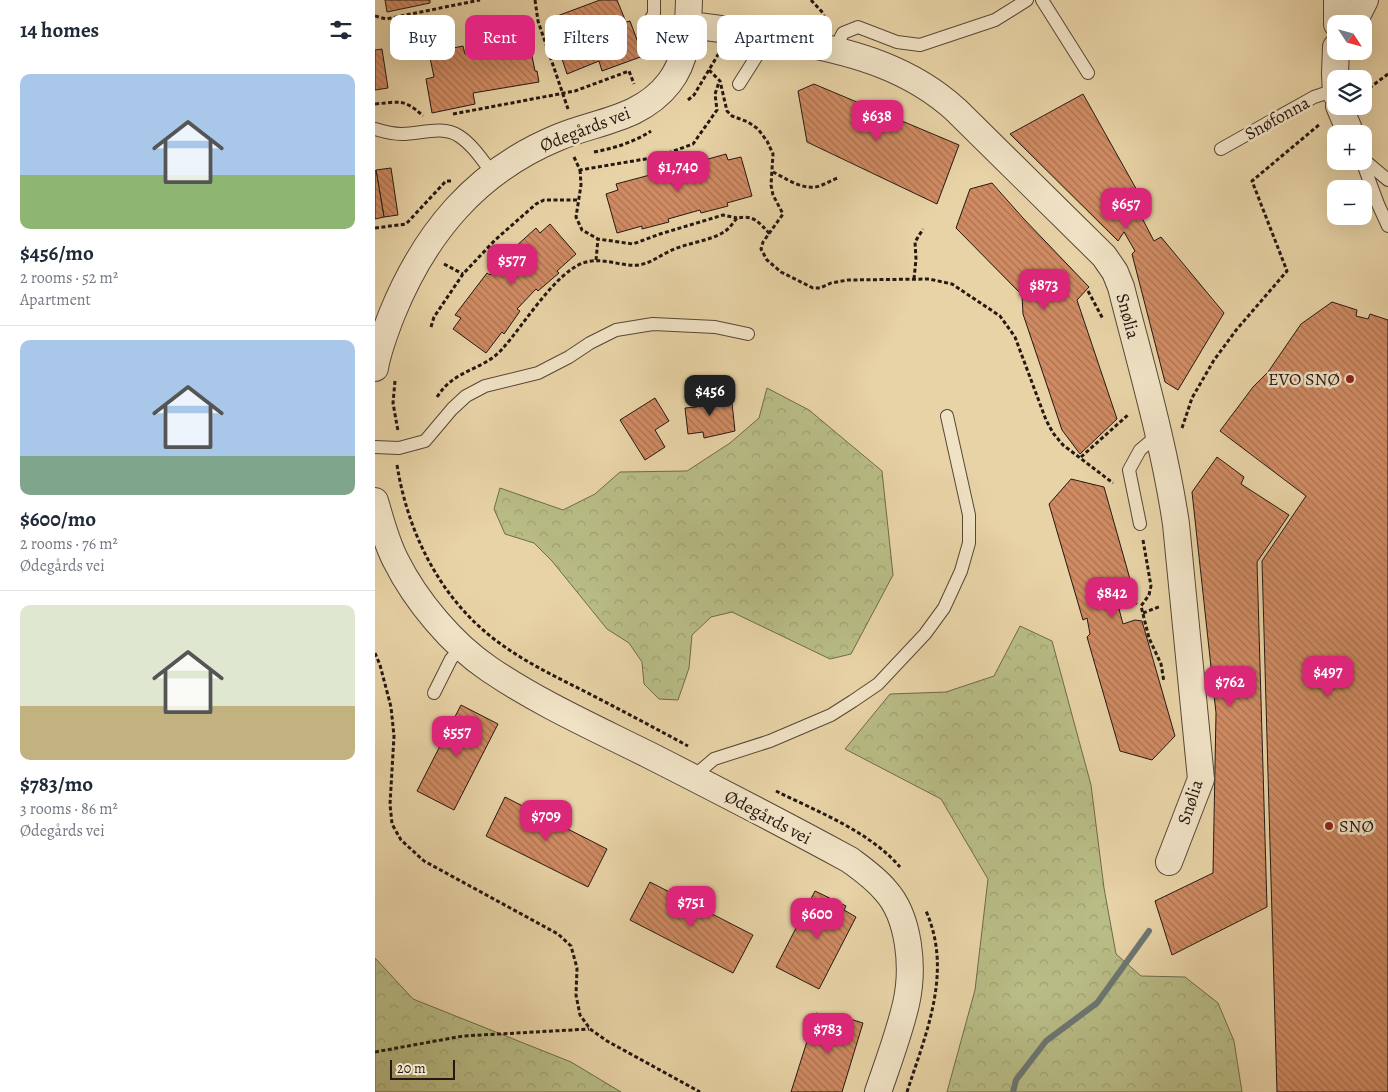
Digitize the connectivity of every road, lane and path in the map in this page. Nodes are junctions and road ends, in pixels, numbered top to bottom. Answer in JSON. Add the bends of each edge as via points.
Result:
{"nodes":[{"id":1,"x":480,"y":0,"type":"edge"},
{"id":2,"x":535,"y":0,"type":"edge"},
{"id":3,"x":654,"y":0,"type":"edge"},
{"id":4,"x":811,"y":0,"type":"edge"},
{"id":5,"x":1027,"y":0,"type":"edge"},
{"id":6,"x":1042,"y":0,"type":"edge"},
{"id":7,"x":1337,"y":0,"type":"edge"},
{"id":8,"x":1365,"y":0,"type":"edge"},
{"id":9,"x":688,"y":13,"type":"edge"},
{"id":10,"x":653,"y":15,"type":"edge"},
{"id":11,"x":824,"y":15,"type":"edge"},
{"id":12,"x":1337,"y":15,"type":"edge"},
{"id":13,"x":1358,"y":15,"type":"edge"},
{"id":14,"x":375,"y":16,"type":"edge"},
{"id":15,"x":717,"y":25,"type":"edge"},
{"id":16,"x":832,"y":39,"type":"edge"},
{"id":17,"x":832,"y":40,"type":"edge"},
{"id":18,"x":717,"y":58,"type":"edge"},
{"id":19,"x":754,"y":60,"type":"edge"},
{"id":20,"x":709,"y":70,"type":"junction"},
{"id":21,"x":1088,"y":72,"type":"dead end"},
{"id":22,"x":1388,"y":74,"type":"edge"},
{"id":23,"x":719,"y":81,"type":"junction"},
{"id":24,"x":739,"y":84,"type":"dead end"},
{"id":25,"x":1372,"y":86,"type":"edge"},
{"id":26,"x":637,"y":91,"type":"dead end"},
{"id":27,"x":562,"y":94,"type":"junction"},
{"id":28,"x":1327,"y":99,"type":"edge"},
{"id":29,"x":686,"y":102,"type":"dead end"},
{"id":30,"x":375,"y":104,"type":"edge"},
{"id":31,"x":1327,"y":110,"type":"edge"},
{"id":32,"x":569,"y":112,"type":"dead end"},
{"id":33,"x":447,"y":115,"type":"dead end"},
{"id":34,"x":427,"y":118,"type":"dead end"},
{"id":35,"x":375,"y":129,"type":"edge"},
{"id":36,"x":654,"y":129,"type":"dead end"},
{"id":37,"x":1221,"y":149,"type":"dead end"},
{"id":38,"x":587,"y":154,"type":"dead end"},
{"id":39,"x":567,"y":160,"type":"dead end"},
{"id":40,"x":1372,"y":167,"type":"edge"},
{"id":41,"x":580,"y":170,"type":"junction"},
{"id":42,"x":1366,"y":170,"type":"edge"},
{"id":43,"x":773,"y":172,"type":"junction"},
{"id":44,"x":493,"y":174,"type":"junction"},
{"id":45,"x":838,"y":178,"type":"dead end"},
{"id":46,"x":1388,"y":180,"type":"edge"},
{"id":47,"x":459,"y":183,"type":"dead end"},
{"id":48,"x":578,"y":200,"type":"junction"},
{"id":49,"x":737,"y":218,"type":"junction"},
{"id":50,"x":1388,"y":226,"type":"edge"},
{"id":51,"x":375,"y":228,"type":"edge"},
{"id":52,"x":923,"y":229,"type":"dead end"},
{"id":53,"x":770,"y":235,"type":"junction"},
{"id":54,"x":598,"y":238,"type":"junction"},
{"id":55,"x":447,"y":256,"type":"dead end"},
{"id":56,"x":596,"y":260,"type":"junction"},
{"id":57,"x":443,"y":263,"type":"junction"},
{"id":58,"x":439,"y":270,"type":"dead end"},
{"id":59,"x":463,"y":274,"type":"junction"},
{"id":60,"x":915,"y":279,"type":"junction"},
{"id":61,"x":1088,"y":291,"type":"dead end"},
{"id":62,"x":1104,"y":321,"type":"dead end"},
{"id":63,"x":431,"y":327,"type":"dead end"},
{"id":64,"x":380,"y":334,"type":"edge"},
{"id":65,"x":748,"y":334,"type":"dead end"},
{"id":66,"x":385,"y":374,"type":"edge"},
{"id":67,"x":1132,"y":412,"type":"dead end"},
{"id":68,"x":947,"y":416,"type":"dead end"},
{"id":69,"x":436,"y":427,"type":"junction"},
{"id":70,"x":1170,"y":434,"type":"junction"},
{"id":71,"x":375,"y":447,"type":"edge"},
{"id":72,"x":399,"y":448,"type":"junction"},
{"id":73,"x":1081,"y":457,"type":"junction"},
{"id":74,"x":1118,"y":487,"type":"dead end"},
{"id":75,"x":375,"y":501,"type":"edge"},
{"id":76,"x":1140,"y":524,"type":"joint"},
{"id":77,"x":462,"y":646,"type":"junction"},
{"id":78,"x":375,"y":652,"type":"edge"},
{"id":79,"x":1164,"y":682,"type":"dead end"},
{"id":80,"x":434,"y":693,"type":"dead end"},
{"id":81,"x":714,"y":759,"type":"junction"},
{"id":82,"x":693,"y":777,"type":"junction"},
{"id":83,"x":767,"y":786,"type":"dead end"},
{"id":84,"x":1169,"y":862,"type":"dead end"},
{"id":85,"x":903,"y":871,"type":"dead end"},
{"id":86,"x":923,"y":905,"type":"dead end"},
{"id":87,"x":590,"y":1029,"type":"junction"},
{"id":88,"x":375,"y":1052,"type":"edge"},
{"id":89,"x":699,"y":1092,"type":"edge"},
{"id":90,"x":879,"y":1092,"type":"edge"},
{"id":91,"x":907,"y":1092,"type":"edge"}],
"edges":[{"from":1,"to":14,"type":"path","via":[[386,19]]},
{"from":2,"to":27,"type":"path","via":[[538,20]]},
{"from":3,"to":10,"type":"lane"},
{"from":4,"to":11,"type":"path"},
{"from":5,"to":16,"type":"lane","via":[[995,20],[920,45],[897,42],[858,27]]},
{"from":6,"to":21,"type":"lane"},
{"from":7,"to":12,"type":"street"},
{"from":8,"to":13,"type":"street"},
{"from":9,"to":15,"type":"street","name":"Snølia"},
{"from":9,"to":44,"type":"street","name":"Ødegårds vei","via":[[683,57],[665,88],[633,112],[561,136]]},
{"from":17,"to":70,"type":"street","name":"Snølia","via":[[906,75],[941,97],[1104,256],[1121,287]]},
{"from":18,"to":20,"type":"path"},
{"from":19,"to":24,"type":"lane"},
{"from":20,"to":23,"type":"path"},
{"from":20,"to":29,"type":"path"},
{"from":22,"to":25,"type":"path"},
{"from":23,"to":41,"type":"path","via":[[715,94],[717,110],[693,144],[657,157]]},
{"from":23,"to":43,"type":"path","via":[[727,111],[758,129],[767,141],[773,154]]},
{"from":26,"to":27,"type":"path","via":[[629,70]]},
{"from":27,"to":32,"type":"path"},
{"from":27,"to":33,"type":"path"},
{"from":28,"to":37,"type":"lane","name":"Snøfonna","via":[[1314,97]]},
{"from":30,"to":34,"type":"path","via":[[406,102]]},
{"from":31,"to":70,"type":"path","via":[[1252,181],[1287,271],[1214,360]]},
{"from":35,"to":44,"type":"lane","via":[[403,134],[452,132],[471,146]]},
{"from":36,"to":38,"type":"path","via":[[615,148]]},
{"from":39,"to":41,"type":"path","via":[[576,156]]},
{"from":40,"to":46,"type":"lane"},
{"from":41,"to":48,"type":"path"},
{"from":42,"to":50,"type":"lane"},
{"from":43,"to":45,"type":"path","via":[[793,182],[816,187]]},
{"from":43,"to":53,"type":"path","via":[[773,195],[783,214]]},
{"from":44,"to":64,"type":"street","name":"Ødegårds vei","via":[[445,219]]},
{"from":47,"to":51,"type":"path","via":[[446,181],[406,224]]},
{"from":48,"to":54,"type":"path","via":[[576,217],[582,230]]},
{"from":48,"to":59,"type":"path","via":[[544,200],[536,204]]},
{"from":49,"to":53,"type":"path","via":[[754,218]]},
{"from":49,"to":54,"type":"path","via":[[723,215],[633,244]]},
{"from":49,"to":56,"type":"path","via":[[725,232],[670,251],[650,262],[638,265]]},
{"from":52,"to":60,"type":"path","via":[[915,242]]},
{"from":53,"to":60,"type":"path","via":[[761,249],[767,260],[781,272],[813,288],[847,280]]},
{"from":54,"to":56,"type":"path"},
{"from":55,"to":57,"type":"path"},
{"from":56,"to":69,"type":"path","via":[[582,263],[569,271],[491,359],[445,385],[437,397]]},
{"from":57,"to":58,"type":"path"},
{"from":57,"to":59,"type":"path"},
{"from":59,"to":63,"type":"path","via":[[434,317]]},
{"from":60,"to":73,"type":"path","via":[[952,284],[1001,316],[1015,337],[1053,433],[1063,445]]},
{"from":61,"to":62,"type":"path"},
{"from":64,"to":66,"type":"street","name":"Ødegårds vei"},
{"from":65,"to":69,"type":"lane","via":[[715,327],[653,324],[616,330],[538,373],[485,386],[466,396]]},
{"from":66,"to":72,"type":"path","via":[[398,429]]},
{"from":67,"to":73,"type":"path"},
{"from":68,"to":81,"type":"lane","via":[[969,516],[969,543],[945,608],[878,684],[853,701],[831,715],[770,741]]},
{"from":69,"to":72,"type":"lane","via":[[425,441]]},
{"from":70,"to":76,"type":"lane","via":[[1140,450],[1129,470]]},
{"from":70,"to":84,"type":"street","name":"Snølia","via":[[1170,482],[1201,779]]},
{"from":71,"to":72,"type":"lane"},
{"from":72,"to":81,"type":"path","via":[[397,460],[401,487],[413,528],[440,580],[476,623],[532,664]]},
{"from":73,"to":74,"type":"path"},
{"from":75,"to":77,"type":"street","name":"Ødegårds vei","via":[[385,536],[400,568],[438,622]]},
{"from":76,"to":79,"type":"path","via":[[1151,586],[1141,606]]},
{"from":77,"to":80,"type":"lane"},
{"from":77,"to":82,"type":"street","name":"Ødegårds vei","via":[[488,669],[518,687]]},
{"from":78,"to":87,"type":"path","via":[[391,707],[394,736],[390,804],[392,824],[401,840],[424,861],[558,934],[571,946],[577,968],[579,1015]]},
{"from":81,"to":82,"type":"lane"},
{"from":82,"to":90,"type":"street","name":"Ødegårds vei","via":[[850,860],[869,874],[898,908],[909,948],[909,975],[904,1011]]},
{"from":83,"to":85,"type":"path","via":[[863,837],[881,849]]},
{"from":86,"to":91,"type":"path","via":[[936,940],[938,981]]},
{"from":87,"to":88,"type":"path","via":[[463,1036]]},
{"from":87,"to":89,"type":"path"}]}
